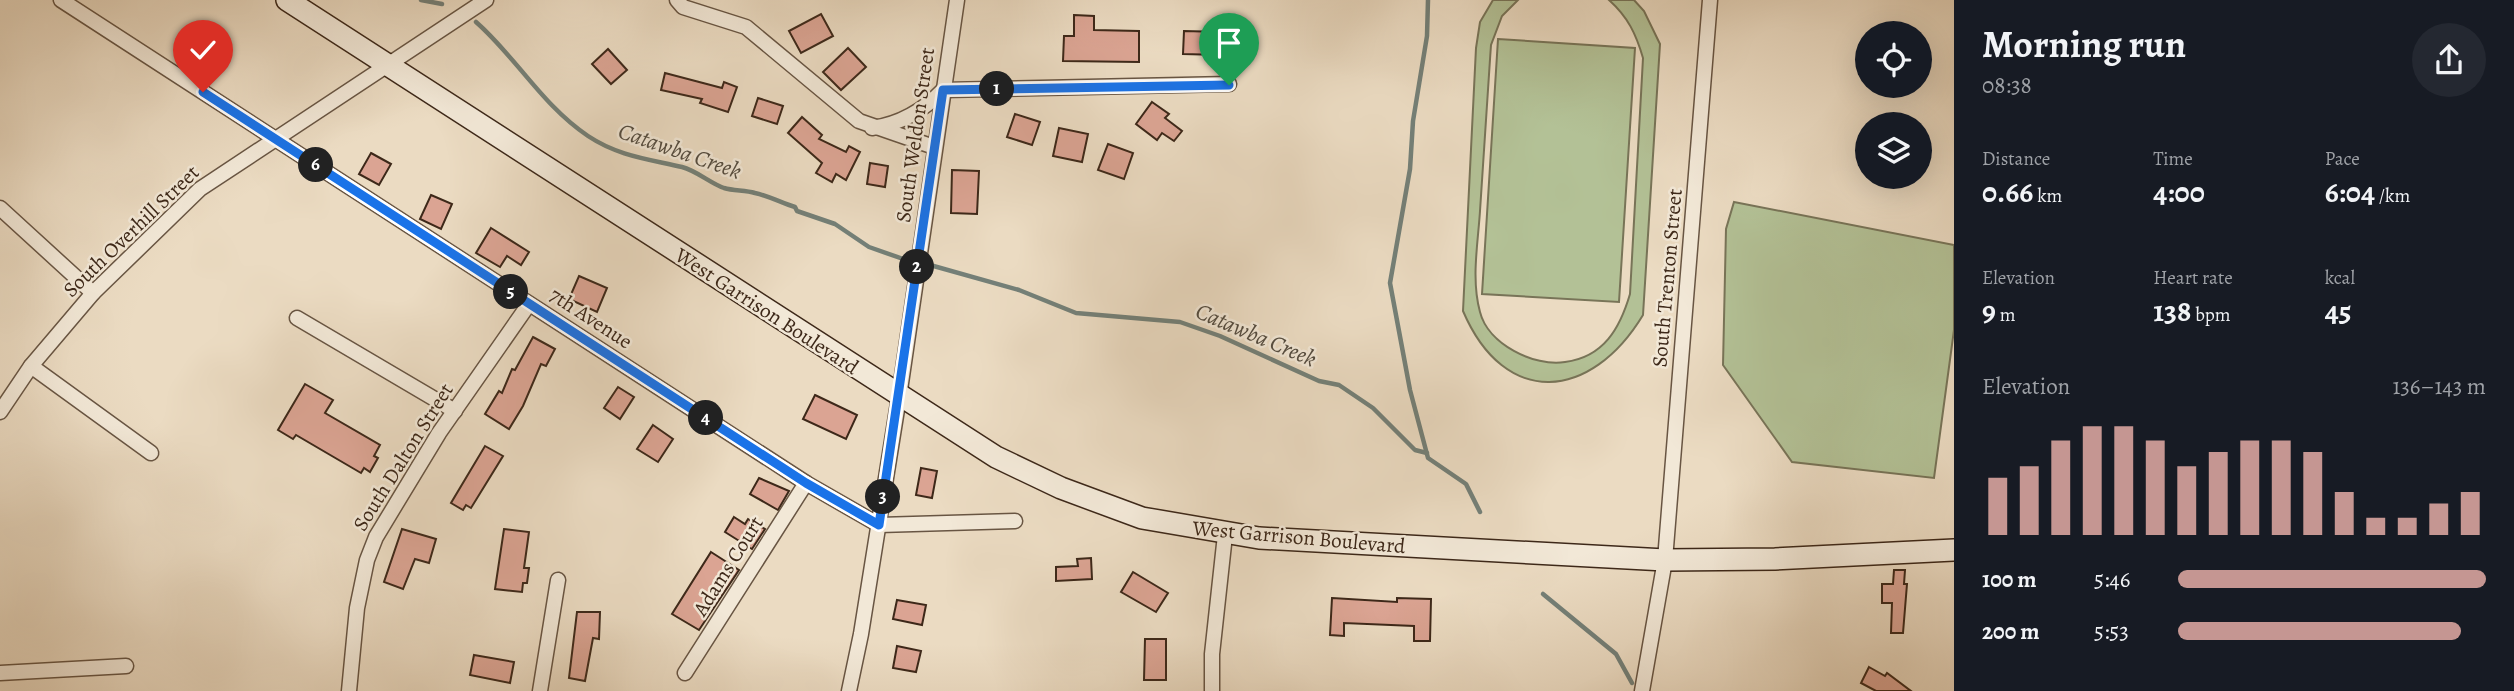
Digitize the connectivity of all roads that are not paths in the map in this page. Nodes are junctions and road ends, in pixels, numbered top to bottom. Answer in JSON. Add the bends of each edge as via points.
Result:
{"nodes":[{"id":1,"x":61,"y":0,"type":"edge"},
{"id":2,"x":286,"y":0,"type":"edge"},
{"id":3,"x":486,"y":0,"type":"edge"},
{"id":4,"x":677,"y":0,"type":"edge"},
{"id":5,"x":957,"y":0,"type":"edge"},
{"id":6,"x":1710,"y":0,"type":"edge"},
{"id":7,"x":391,"y":65,"type":"junction"},
{"id":8,"x":1229,"y":85,"type":"dead end"},
{"id":9,"x":943,"y":90,"type":"junction"},
{"id":10,"x":872,"y":128,"type":"junction"},
{"id":11,"x":274,"y":138,"type":"junction"},
{"id":12,"x":934,"y":147,"type":"junction"},
{"id":13,"x":0,"y":208,"type":"edge"},
{"id":14,"x":93,"y":293,"type":"junction"},
{"id":15,"x":529,"y":304,"type":"junction"},
{"id":16,"x":297,"y":318,"type":"dead end"},
{"id":17,"x":31,"y":366,"type":"junction"},
{"id":18,"x":899,"y":397,"type":"junction"},
{"id":19,"x":455,"y":411,"type":"junction"},
{"id":20,"x":0,"y":412,"type":"edge"},
{"id":21,"x":151,"y":453,"type":"dead end"},
{"id":22,"x":806,"y":483,"type":"junction"},
{"id":23,"x":1015,"y":521,"type":"dead end"},
{"id":24,"x":879,"y":525,"type":"junction"},
{"id":25,"x":1226,"y":535,"type":"junction"},
{"id":26,"x":1954,"y":550,"type":"edge"},
{"id":27,"x":1665,"y":560,"type":"junction"},
{"id":28,"x":558,"y":580,"type":"dead end"},
{"id":29,"x":126,"y":666,"type":"dead end"},
{"id":30,"x":0,"y":673,"type":"edge"},
{"id":31,"x":685,"y":673,"type":"dead end"},
{"id":32,"x":349,"y":691,"type":"edge"},
{"id":33,"x":540,"y":691,"type":"edge"},
{"id":34,"x":849,"y":691,"type":"edge"},
{"id":35,"x":1212,"y":691,"type":"edge"},
{"id":36,"x":1642,"y":691,"type":"edge"}],
"edges":[{"from":1,"to":11,"type":"street","name":"7th Avenue"},
{"from":2,"to":7,"type":"main road","name":"West Garrison Boulevard"},
{"from":3,"to":7,"type":"street"},
{"from":4,"to":10,"type":"street","via":[[683,7],[746,27]]},
{"from":5,"to":9,"type":"street","name":"South Weldon Street"},
{"from":6,"to":27,"type":"street","name":"South Trenton Street"},
{"from":7,"to":11,"type":"street","name":"South Overhill Street"},
{"from":7,"to":18,"type":"main road","name":"West Garrison Boulevard"},
{"from":8,"to":9,"type":"street"},
{"from":9,"to":10,"type":"street","via":[[908,117]]},
{"from":9,"to":12,"type":"street","name":"South Weldon Street"},
{"from":10,"to":12,"type":"street"},
{"from":11,"to":14,"type":"street","name":"South Overhill Street","via":[[200,189]]},
{"from":11,"to":15,"type":"street","name":"7th Avenue"},
{"from":12,"to":18,"type":"street","name":"South Weldon Street"},
{"from":13,"to":14,"type":"street"},
{"from":14,"to":17,"type":"street","name":"South Overhill Street"},
{"from":15,"to":19,"type":"street","name":"South Dalton Street"},
{"from":15,"to":22,"type":"street","name":"7th Avenue"},
{"from":16,"to":19,"type":"street"},
{"from":17,"to":20,"type":"street","name":"South Overhill Street"},
{"from":17,"to":21,"type":"street"},
{"from":18,"to":24,"type":"street","name":"South Weldon Street"},
{"from":18,"to":25,"type":"main road","name":"West Garrison Boulevard","via":[[996,457],[1061,488],[1142,518]]},
{"from":19,"to":32,"type":"street","name":"South Dalton Street","via":[[388,516],[367,560]]},
{"from":22,"to":24,"type":"street","name":"7th Avenue"},
{"from":22,"to":31,"type":"street","name":"Adams Court"},
{"from":23,"to":24,"type":"street"},
{"from":24,"to":34,"type":"street","name":"South Weldon Street"},
{"from":25,"to":27,"type":"main road","name":"West Garrison Boulevard"},
{"from":25,"to":35,"type":"street"},
{"from":26,"to":27,"type":"main road","name":"West Garrison Boulevard"},
{"from":27,"to":36,"type":"street","name":"South Trenton Street"},
{"from":28,"to":33,"type":"street"},
{"from":29,"to":30,"type":"street"}]}
